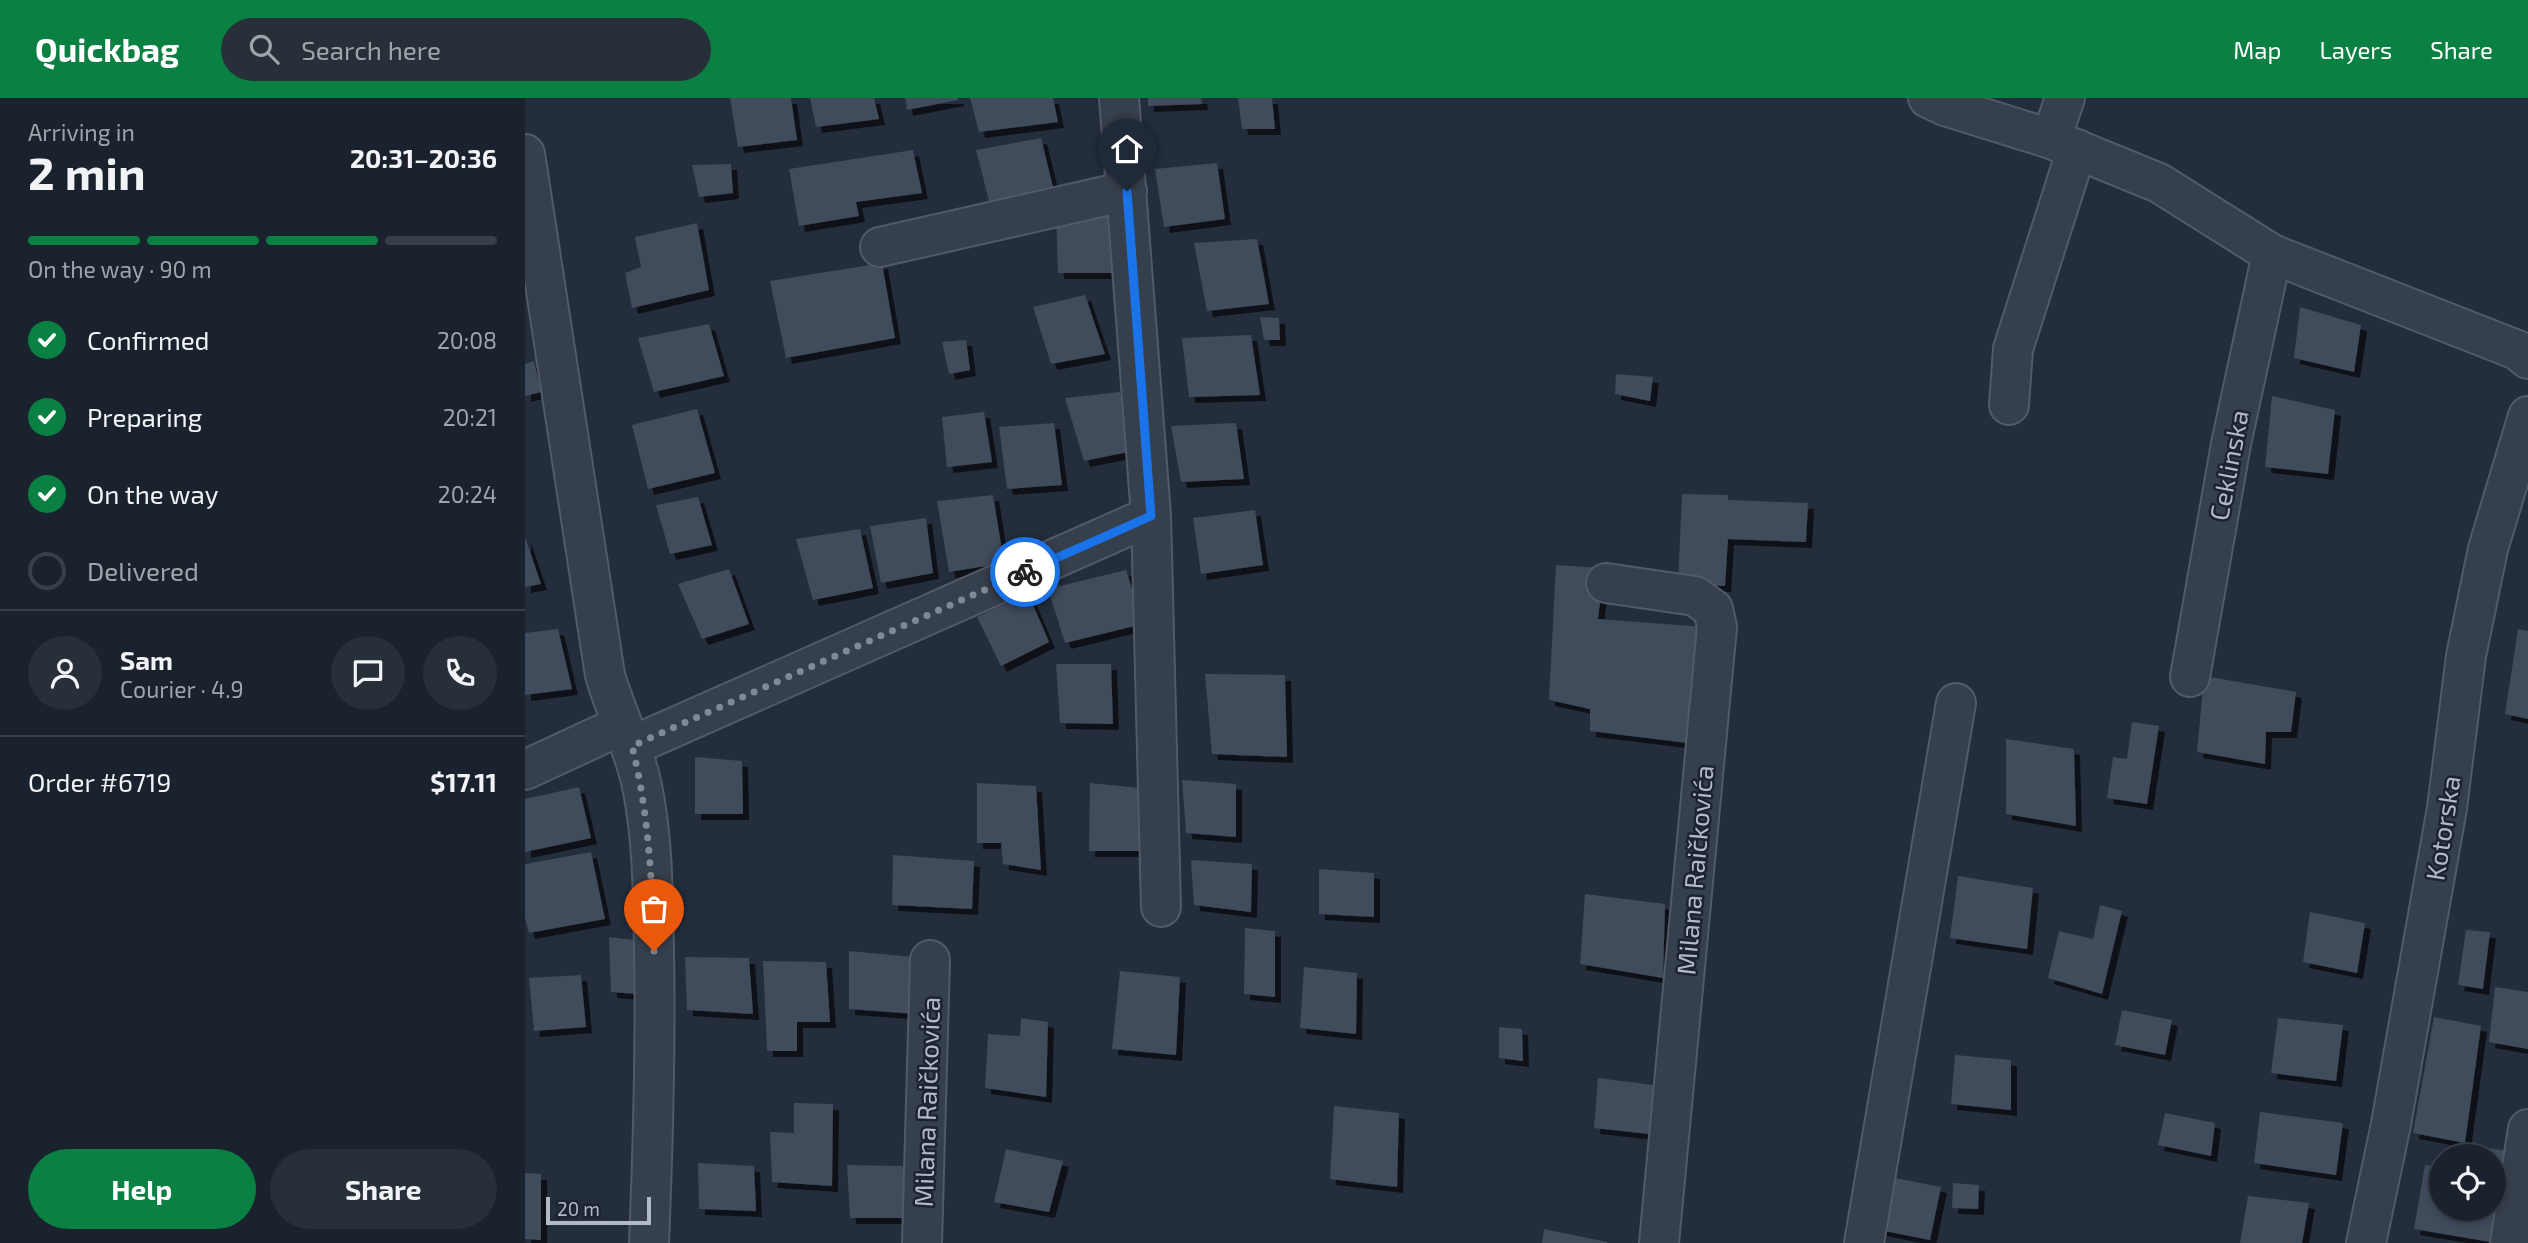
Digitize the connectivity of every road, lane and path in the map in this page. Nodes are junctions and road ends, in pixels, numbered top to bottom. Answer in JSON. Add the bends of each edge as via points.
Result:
{"nodes":[{"id":1,"x":1119,"y":98,"type":"edge"},
{"id":2,"x":1928,"y":98,"type":"edge"},
{"id":3,"x":2065,"y":98,"type":"edge"},
{"id":4,"x":2064,"y":144,"type":"junction"},
{"id":5,"x":525,"y":154,"type":"edge"},
{"id":6,"x":1127,"y":191,"type":"junction"},
{"id":7,"x":880,"y":247,"type":"dead end"},
{"id":8,"x":2272,"y":254,"type":"junction"},
{"id":9,"x":2524,"y":344,"type":"edge"},
{"id":10,"x":2009,"y":405,"type":"dead end"},
{"id":11,"x":2528,"y":416,"type":"edge"},
{"id":12,"x":1151,"y":516,"type":"junction"},
{"id":13,"x":1606,"y":583,"type":"dead end"},
{"id":14,"x":2190,"y":677,"type":"dead end"},
{"id":15,"x":1956,"y":703,"type":"dead end"},
{"id":16,"x":627,"y":736,"type":"junction"},
{"id":17,"x":525,"y":770,"type":"edge"},
{"id":18,"x":1161,"y":907,"type":"dead end"},
{"id":19,"x":930,"y":960,"type":"dead end"},
{"id":20,"x":2528,"y":1129,"type":"edge"},
{"id":21,"x":649,"y":1243,"type":"edge"},
{"id":22,"x":922,"y":1243,"type":"edge"},
{"id":23,"x":1659,"y":1243,"type":"edge"},
{"id":24,"x":1864,"y":1243,"type":"edge"},
{"id":25,"x":2365,"y":1243,"type":"edge"},
{"id":26,"x":2509,"y":1243,"type":"edge"}],
"edges":[{"from":1,"to":6,"type":"street"},
{"from":2,"to":4,"type":"street"},
{"from":3,"to":4,"type":"street"},
{"from":4,"to":8,"type":"street","via":[[2159,183]]},
{"from":4,"to":10,"type":"street","via":[[2013,349]]},
{"from":5,"to":16,"type":"street","via":[[605,675]]},
{"from":6,"to":7,"type":"street"},
{"from":6,"to":12,"type":"street"},
{"from":8,"to":9,"type":"street"},
{"from":8,"to":14,"type":"street","name":"Ceklinska","via":[[2231,444]]},
{"from":11,"to":25,"type":"street","name":"Kotorska","via":[[2488,549],[2466,656],[2447,808],[2391,1124]]},
{"from":12,"to":16,"type":"street"},
{"from":12,"to":18,"type":"street"},
{"from":13,"to":23,"type":"street","name":"Milana Raičkovića","via":[[1695,596],[1713,609],[1717,628]]},
{"from":15,"to":24,"type":"street"},
{"from":16,"to":17,"type":"street"},
{"from":16,"to":21,"type":"street","via":[[642,788],[653,902],[656,1048]]},
{"from":19,"to":22,"type":"street","name":"Milana Raičkovića"},
{"from":20,"to":26,"type":"street"}]}
